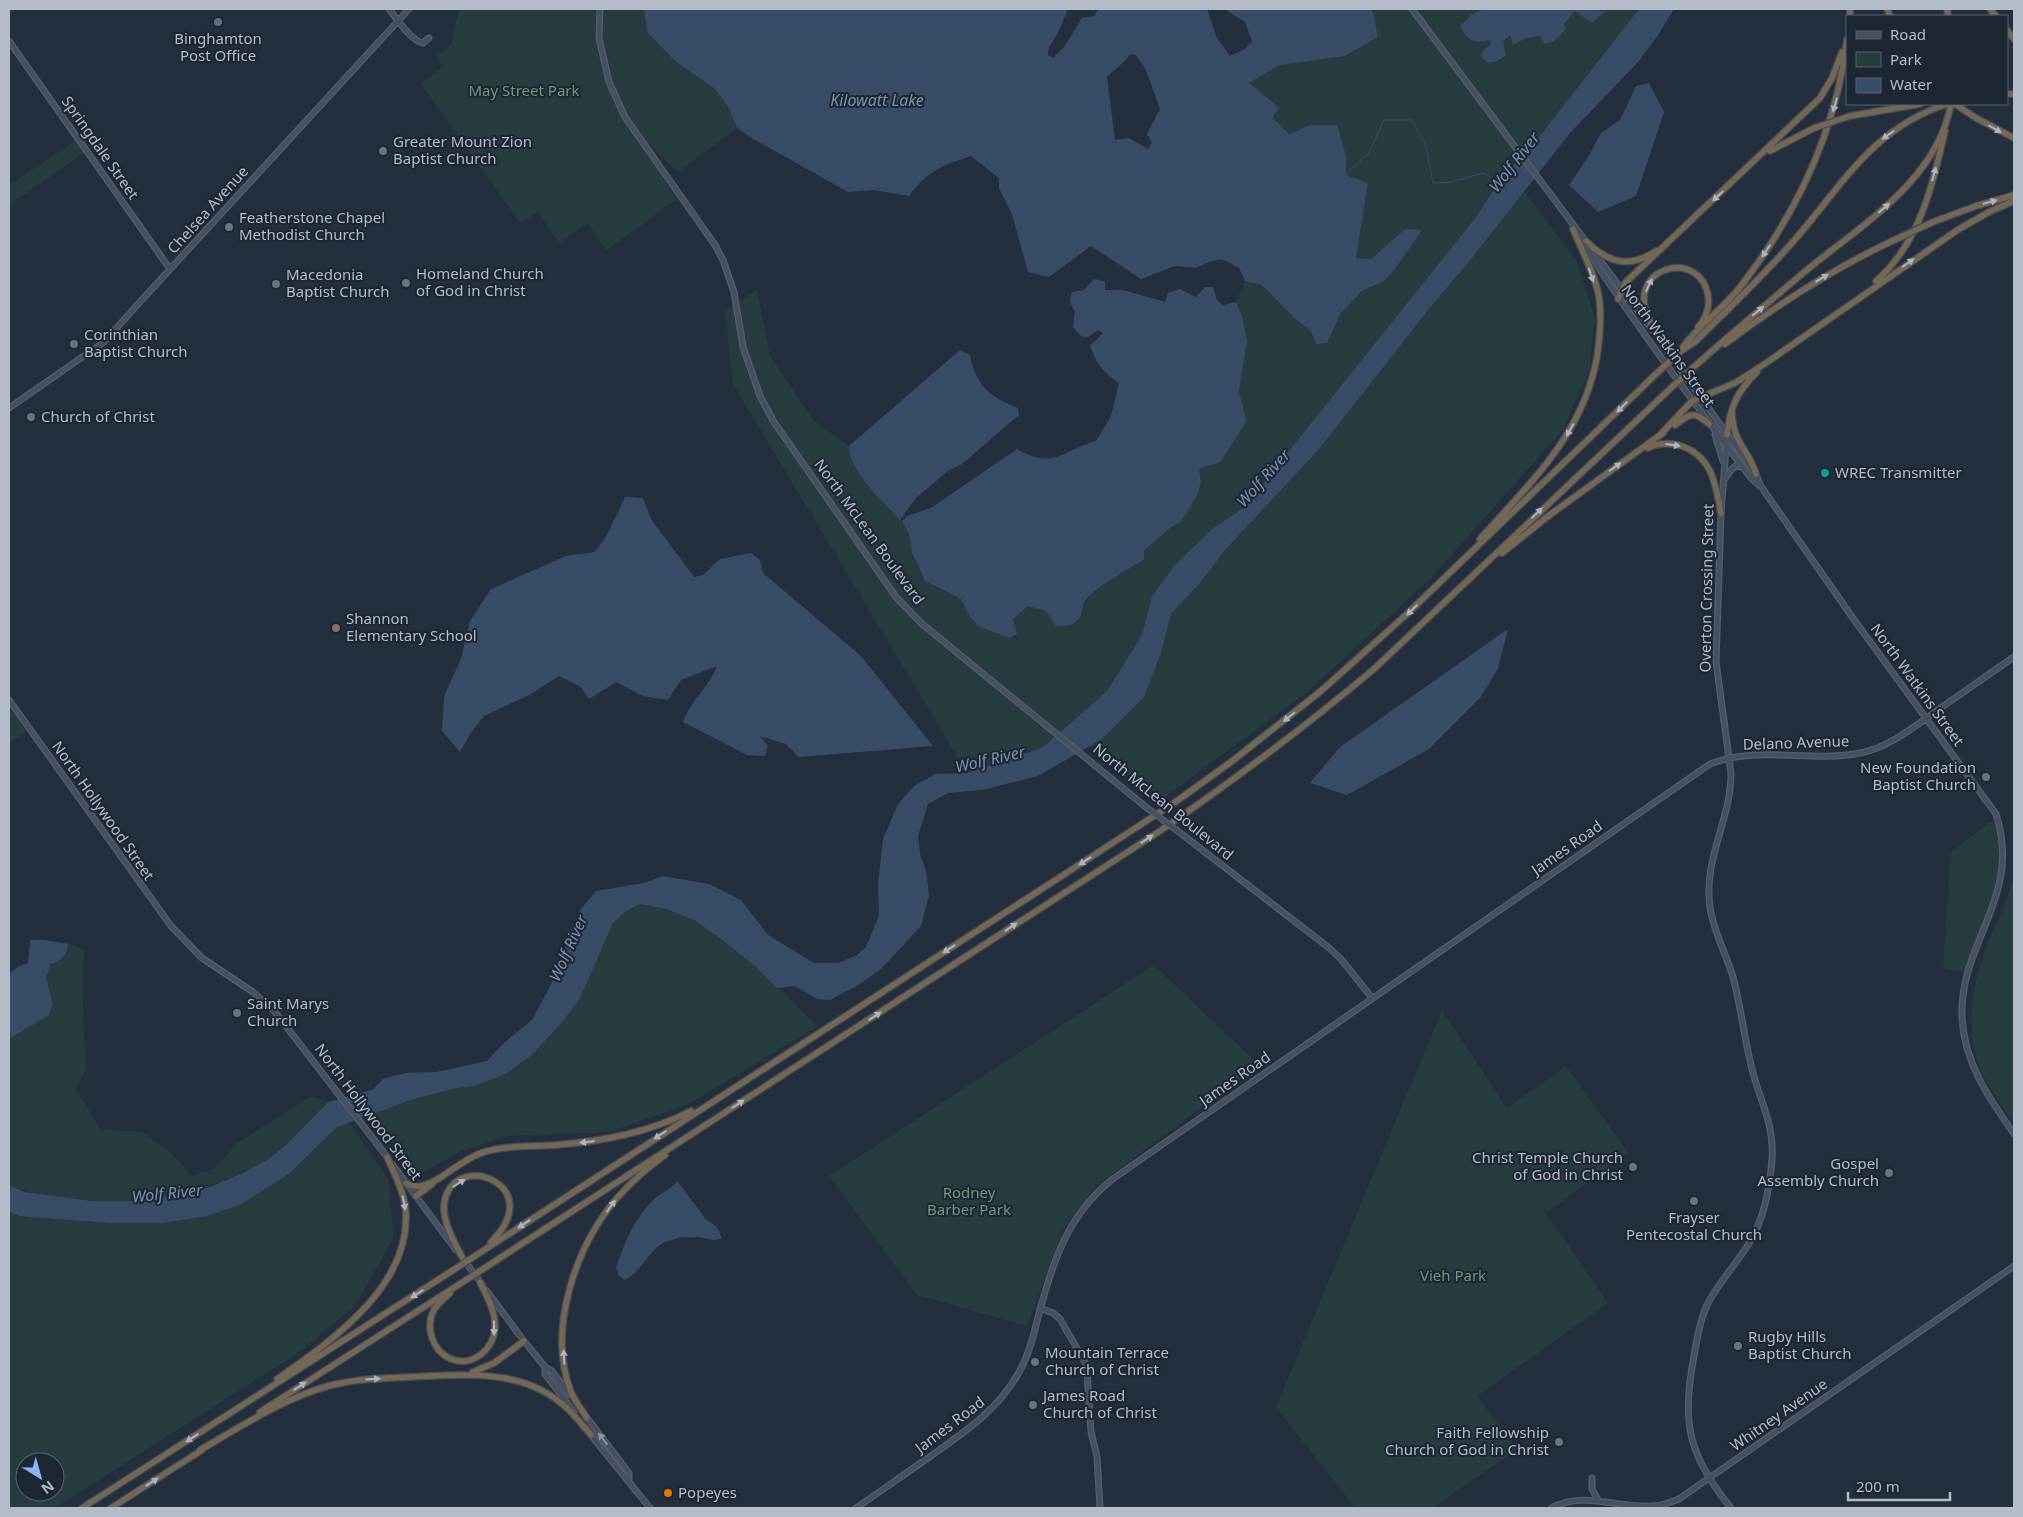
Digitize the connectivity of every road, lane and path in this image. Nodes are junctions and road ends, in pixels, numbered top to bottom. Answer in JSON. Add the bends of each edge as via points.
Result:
{"nodes":[{"id":1,"x":389,"y":9,"type":"edge"},
{"id":2,"x":409,"y":9,"type":"edge"},
{"id":3,"x":600,"y":9,"type":"edge"},
{"id":4,"x":1412,"y":9,"type":"edge"},
{"id":5,"x":398,"y":20,"type":"junction"},
{"id":6,"x":1846,"y":37,"type":"edge"},
{"id":7,"x":429,"y":38,"type":"dead end"},
{"id":8,"x":9,"y":41,"type":"edge"},
{"id":9,"x":1846,"y":46,"type":"edge"},
{"id":10,"x":1914,"y":105,"type":"edge"},
{"id":11,"x":1956,"y":105,"type":"edge"},
{"id":12,"x":1950,"y":106,"type":"edge"},
{"id":13,"x":2014,"y":138,"type":"edge"},
{"id":14,"x":1754,"y":162,"type":"junction"},
{"id":15,"x":2014,"y":195,"type":"edge"},
{"id":16,"x":2014,"y":201,"type":"edge"},
{"id":17,"x":1565,"y":214,"type":"junction"},
{"id":18,"x":1573,"y":230,"type":"junction"},
{"id":19,"x":1586,"y":241,"type":"junction"},
{"id":20,"x":1670,"y":241,"type":"junction"},
{"id":21,"x":170,"y":269,"type":"junction"},
{"id":22,"x":1622,"y":289,"type":"junction"},
{"id":23,"x":1618,"y":298,"type":"junction"},
{"id":24,"x":1854,"y":301,"type":"junction"},
{"id":25,"x":1686,"y":343,"type":"junction"},
{"id":26,"x":1664,"y":346,"type":"junction"},
{"id":27,"x":1681,"y":351,"type":"junction"},
{"id":28,"x":1766,"y":363,"type":"junction"},
{"id":29,"x":1695,"y":366,"type":"junction"},
{"id":30,"x":1700,"y":398,"type":"junction"},
{"id":31,"x":1692,"y":401,"type":"junction"},
{"id":32,"x":1734,"y":403,"type":"junction"},
{"id":33,"x":9,"y":408,"type":"edge"},
{"id":34,"x":1709,"y":424,"type":"junction"},
{"id":35,"x":1660,"y":435,"type":"junction"},
{"id":36,"x":1727,"y":435,"type":"junction"},
{"id":37,"x":1726,"y":446,"type":"junction"},
{"id":38,"x":1628,"y":458,"type":"junction"},
{"id":39,"x":1724,"y":465,"type":"junction"},
{"id":40,"x":1742,"y":467,"type":"junction"},
{"id":41,"x":1756,"y":474,"type":"junction"},
{"id":42,"x":1723,"y":482,"type":"junction"},
{"id":43,"x":1760,"y":485,"type":"junction"},
{"id":44,"x":1721,"y":514,"type":"junction"},
{"id":45,"x":1455,"y":568,"type":"junction"},
{"id":46,"x":1464,"y":583,"type":"junction"},
{"id":47,"x":2014,"y":657,"type":"edge"},
{"id":48,"x":9,"y":700,"type":"edge"},
{"id":49,"x":1927,"y":718,"type":"junction"},
{"id":50,"x":1729,"y":758,"type":"junction"},
{"id":51,"x":2008,"y":856,"type":"dead end"},
{"id":52,"x":2003,"y":894,"type":"dead end"},
{"id":53,"x":1372,"y":998,"type":"junction"},
{"id":54,"x":716,"y":1099,"type":"junction"},
{"id":55,"x":697,"y":1130,"type":"junction"},
{"id":56,"x":2014,"y":1134,"type":"edge"},
{"id":57,"x":387,"y":1158,"type":"junction"},
{"id":58,"x":455,"y":1166,"type":"junction"},
{"id":59,"x":406,"y":1183,"type":"junction"},
{"id":60,"x":416,"y":1196,"type":"junction"},
{"id":61,"x":481,"y":1252,"type":"junction"},
{"id":62,"x":462,"y":1257,"type":"junction"},
{"id":63,"x":2014,"y":1266,"type":"edge"},
{"id":64,"x":480,"y":1282,"type":"junction"},
{"id":65,"x":454,"y":1288,"type":"junction"},
{"id":66,"x":1040,"y":1308,"type":"junction"},
{"id":67,"x":524,"y":1341,"type":"junction"},
{"id":68,"x":545,"y":1366,"type":"junction"},
{"id":69,"x":456,"y":1375,"type":"junction"},
{"id":70,"x":587,"y":1418,"type":"junction"},
{"id":71,"x":208,"y":1428,"type":"junction"},
{"id":72,"x":591,"y":1435,"type":"junction"},
{"id":73,"x":200,"y":1450,"type":"junction"},
{"id":74,"x":1592,"y":1478,"type":"dead end"},
{"id":75,"x":1710,"y":1478,"type":"junction"},
{"id":76,"x":629,"y":1480,"type":"junction"},
{"id":77,"x":1598,"y":1500,"type":"junction"},
{"id":78,"x":82,"y":1508,"type":"edge"},
{"id":79,"x":111,"y":1508,"type":"edge"},
{"id":80,"x":650,"y":1508,"type":"edge"},
{"id":81,"x":856,"y":1508,"type":"edge"},
{"id":82,"x":1100,"y":1508,"type":"edge"},
{"id":83,"x":1551,"y":1508,"type":"edge"},
{"id":84,"x":1731,"y":1508,"type":"edge"}],
"edges":[{"from":1,"to":5,"type":"main road"},
{"from":2,"to":5,"type":"main road","name":"Chelsea Avenue"},
{"from":3,"to":53,"type":"main road","name":"North McLean Boulevard","bridge":true,"via":[[599,38],[609,82],[625,117],[723,260],[734,292],[743,347],[760,396],[774,422],[896,597],[921,623],[1147,808],[1328,947]]},
{"from":4,"to":17,"type":"main road","name":"North Watkins Street"},
{"from":5,"to":7,"type":"main road","via":[[418,42],[423,43]]},
{"from":5,"to":21,"type":"main road","name":"Chelsea Avenue"},
{"from":6,"to":14,"type":"highway","via":[[1840,60],[1820,98]]},
{"from":8,"to":21,"type":"main road","name":"Springdale Street"},
{"from":9,"to":25,"type":"highway","one_way":true,"via":[[1838,94],[1826,134],[1788,217],[1740,287]]},
{"from":10,"to":14,"type":"highway","bridge":true,"via":[[1850,116],[1814,128]]},
{"from":11,"to":13,"type":"highway","one_way":true},
{"from":24,"to":12,"type":"highway","one_way":true,"via":[[1883,275],[1911,239],[1932,184]]},
{"from":12,"to":27,"type":"highway","one_way":true,"via":[[1930,110],[1889,134],[1867,152],[1767,272],[1695,342]]},
{"from":29,"to":12,"type":"highway","one_way":true,"via":[[1905,189],[1936,147]]},
{"from":14,"to":20,"type":"highway","one_way":true},
{"from":29,"to":15,"type":"highway","one_way":true,"bridge":true,"via":[[1790,298],[1862,255],[1933,222]]},
{"from":24,"to":16,"type":"highway","one_way":true,"via":[[1959,229]]},
{"from":17,"to":18,"type":"main road","name":"North Watkins Street"},
{"from":17,"to":19,"type":"main road","name":"North Watkins Street"},
{"from":18,"to":23,"type":"main road","name":"North Watkins Street"},
{"from":18,"to":45,"type":"highway","one_way":true,"via":[[1599,296],[1601,318],[1593,377],[1568,435],[1549,463]]},
{"from":19,"to":20,"type":"highway","via":[[1605,256],[1619,262],[1631,262],[1648,256]]},
{"from":19,"to":22,"type":"main road","name":"North Watkins Street"},
{"from":20,"to":22,"type":"highway"},
{"from":21,"to":33,"type":"main road","name":"Chelsea Avenue","via":[[104,342]]},
{"from":22,"to":23,"type":"highway"},
{"from":22,"to":26,"type":"main road","name":"North Watkins Street"},
{"from":23,"to":31,"type":"main road","name":"North Watkins Street"},
{"from":24,"to":28,"type":"highway"},
{"from":26,"to":25,"type":"highway","one_way":true,"via":[[1646,312],[1644,298],[1646,286],[1653,276],[1673,267],[1694,272],[1701,278],[1708,295],[1702,323]]},
{"from":25,"to":27,"type":"highway"},
{"from":26,"to":30,"type":"main road","name":"North Watkins Street"},
{"from":27,"to":45,"type":"highway","one_way":true,"bridge":true},
{"from":28,"to":30,"type":"highway","via":[[1735,383]]},
{"from":28,"to":32,"type":"highway","via":[[1741,387]]},
{"from":46,"to":29,"type":"highway","one_way":true,"bridge":true},
{"from":30,"to":31,"type":"highway"},
{"from":30,"to":36,"type":"main road","name":"North Watkins Street"},
{"from":31,"to":34,"type":"main road","name":"North Watkins Street"},
{"from":31,"to":35,"type":"highway"},
{"from":32,"to":36,"type":"highway","via":[[1729,413]]},
{"from":32,"to":41,"type":"highway","via":[[1734,432]]},
{"from":34,"to":35,"type":"highway","via":[[1695,414]]},
{"from":34,"to":37,"type":"main road","name":"North Watkins Street"},
{"from":34,"to":39,"type":"main road"},
{"from":35,"to":38,"type":"highway"},
{"from":36,"to":37,"type":"main road","name":"Overton Crossing Street"},
{"from":36,"to":41,"type":"main road","name":"North Watkins Street"},
{"from":37,"to":39,"type":"main road","name":"Overton Crossing Street"},
{"from":37,"to":40,"type":"main road","name":"North Watkins Street"},
{"from":38,"to":44,"type":"highway","one_way":true,"via":[[1654,444],[1686,447],[1698,454],[1713,475]]},
{"from":46,"to":38,"type":"highway","one_way":true},
{"from":39,"to":42,"type":"main road","name":"Overton Crossing Street"},
{"from":40,"to":42,"type":"main road","via":[[1732,469]]},
{"from":40,"to":43,"type":"main road","name":"North Watkins Street"},
{"from":41,"to":43,"type":"main road","name":"North Watkins Street"},
{"from":42,"to":44,"type":"main road","name":"Overton Crossing Street"},
{"from":43,"to":49,"type":"main road","name":"North Watkins Street"},
{"from":44,"to":50,"type":"main road","name":"Overton Crossing Street","via":[[1716,662]]},
{"from":45,"to":54,"type":"highway","one_way":true,"via":[[1321,691],[1174,803]]},
{"from":55,"to":46,"type":"highway","one_way":true,"via":[[1230,783],[1374,669]]},
{"from":47,"to":49,"type":"main road","name":"Delano Avenue"},
{"from":48,"to":57,"type":"main road","name":"North Hollywood Street","via":[[171,926],[202,958],[253,992],[275,1012]]},
{"from":49,"to":50,"type":"main road","name":"Delano Avenue","via":[[1895,739],[1862,753],[1840,756],[1757,754]]},
{"from":49,"to":51,"type":"main road","name":"North Watkins Street","via":[[1996,814]]},
{"from":50,"to":53,"type":"main road","name":"James Road","via":[[1710,764],[1688,778]]},
{"from":50,"to":75,"type":"main road","name":"Overton Crossing Street","via":[[1731,787],[1710,866],[1709,902],[1733,978],[1754,1079],[1771,1126],[1772,1149],[1770,1179],[1758,1226],[1708,1305],[1694,1355],[1687,1397],[1688,1422],[1698,1456]]},
{"from":52,"to":56,"type":"main road","via":[[1969,975],[1963,996],[1962,1018],[1977,1078]]},
{"from":53,"to":66,"type":"main road","name":"James Road","via":[[1102,1187],[1086,1204],[1065,1237]]},
{"from":54,"to":58,"type":"highway","one_way":true,"via":[[654,1127],[617,1138],[489,1150]]},
{"from":54,"to":61,"type":"highway","one_way":true},
{"from":55,"to":65,"type":"highway","bridge":true},
{"from":70,"to":55,"type":"highway","one_way":true,"via":[[572,1393],[564,1364],[563,1344],[570,1287],[581,1256],[615,1200],[633,1181]]},
{"from":57,"to":59,"type":"main road","name":"North Hollywood Street"},
{"from":57,"to":71,"type":"highway","one_way":true,"via":[[405,1202],[406,1221],[402,1244],[384,1282],[368,1305],[337,1336]]},
{"from":58,"to":59,"type":"highway","via":[[429,1183],[420,1186]]},
{"from":58,"to":60,"type":"highway"},
{"from":59,"to":60,"type":"main road","name":"North Hollywood Street"},
{"from":60,"to":62,"type":"main road","name":"North Hollywood Street"},
{"from":62,"to":61,"type":"highway","one_way":true,"via":[[450,1233],[445,1200],[450,1188],[471,1176],[493,1180],[509,1197],[509,1218]]},
{"from":61,"to":71,"type":"highway","one_way":true,"bridge":true},
{"from":62,"to":64,"type":"main road","name":"North Hollywood Street"},
{"from":63,"to":75,"type":"main road","name":"Whitney Avenue"},
{"from":64,"to":65,"type":"highway","one_way":true,"via":[[494,1317],[494,1338],[490,1347],[481,1354],[460,1361],[442,1353],[431,1336],[430,1328],[434,1310]]},
{"from":64,"to":67,"type":"main road","name":"North Hollywood Street"},
{"from":73,"to":65,"type":"highway","one_way":true},
{"from":66,"to":81,"type":"main road","name":"James Road","via":[[1030,1349],[1019,1373],[997,1404],[977,1423]]},
{"from":66,"to":82,"type":"main road","via":[[1060,1318],[1085,1362]]},
{"from":67,"to":68,"type":"main road","name":"North Hollywood Street"},
{"from":67,"to":69,"type":"highway","via":[[494,1363],[477,1371]]},
{"from":68,"to":70,"type":"main road","name":"North Hollywood Street","via":[[552,1370]]},
{"from":68,"to":72,"type":"main road","name":"North Hollywood Street","via":[[545,1374]]},
{"from":69,"to":72,"type":"highway","via":[[491,1375],[534,1385],[568,1409]]},
{"from":73,"to":69,"type":"highway","one_way":true,"via":[[267,1412],[332,1385],[365,1379]]},
{"from":76,"to":70,"type":"main road","name":"North Hollywood Street","one_way":true,"via":[[629,1473]]},
{"from":71,"to":78,"type":"highway","one_way":true},
{"from":72,"to":76,"type":"main road","name":"North Hollywood Street"},
{"from":79,"to":73,"type":"highway","one_way":true},
{"from":74,"to":77,"type":"main road","via":[[1592,1489]]},
{"from":75,"to":77,"type":"main road","name":"Whitney Avenue","via":[[1679,1499],[1655,1506]]},
{"from":75,"to":84,"type":"main road","name":"Overton Crossing Street"},
{"from":76,"to":80,"type":"main road","name":"North Hollywood Street"},
{"from":77,"to":83,"type":"main road","name":"Whitney Avenue","via":[[1562,1502]]}]}
